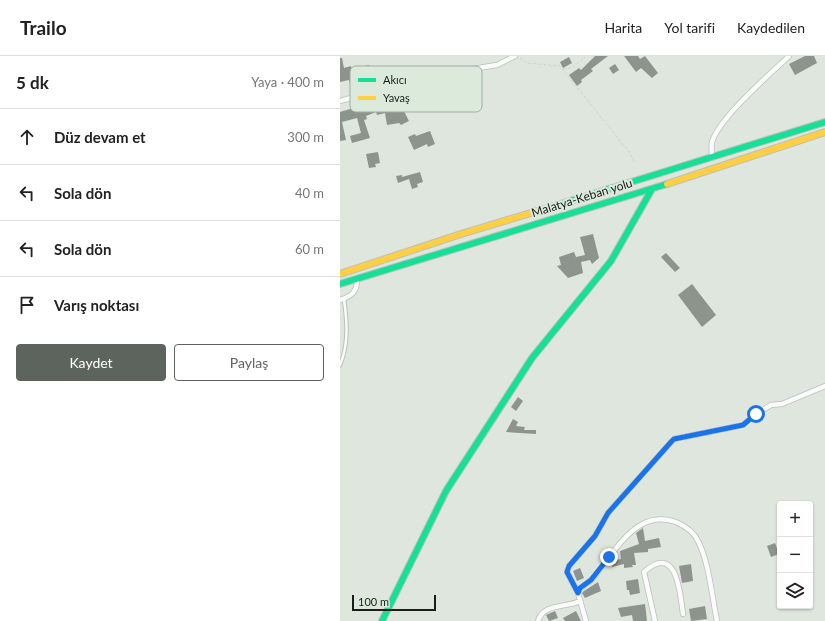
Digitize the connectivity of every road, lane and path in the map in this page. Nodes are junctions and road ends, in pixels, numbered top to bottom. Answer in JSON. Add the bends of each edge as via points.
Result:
{"nodes":[{"id":1,"x":516,"y":56,"type":"edge"},
{"id":2,"x":789,"y":56,"type":"edge"},
{"id":3,"x":585,"y":57,"type":"dead end"},
{"id":4,"x":482,"y":67,"type":"edge"},
{"id":5,"x":562,"y":69,"type":"junction"},
{"id":6,"x":350,"y":98,"type":"edge"},
{"id":7,"x":340,"y":101,"type":"edge"},
{"id":8,"x":825,"y":122,"type":"edge"},
{"id":9,"x":825,"y":132,"type":"edge"},
{"id":10,"x":712,"y":158,"type":"junction"},
{"id":11,"x":635,"y":164,"type":"dead end"},
{"id":12,"x":652,"y":189,"type":"junction"},
{"id":13,"x":340,"y":274,"type":"edge"},
{"id":14,"x":357,"y":279,"type":"junction"},
{"id":15,"x":340,"y":284,"type":"edge"},
{"id":16,"x":342,"y":300,"type":"edge"},
{"id":17,"x":340,"y":365,"type":"edge"},
{"id":18,"x":825,"y":386,"type":"edge"},
{"id":19,"x":578,"y":593,"type":"junction"},
{"id":20,"x":580,"y":601,"type":"junction"},
{"id":21,"x":683,"y":614,"type":"dead end"},
{"id":22,"x":382,"y":621,"type":"edge"},
{"id":23,"x":538,"y":621,"type":"edge"},
{"id":24,"x":586,"y":621,"type":"edge"},
{"id":25,"x":655,"y":621,"type":"edge"},
{"id":26,"x":717,"y":621,"type":"edge"}],
"edges":[{"from":1,"to":4,"type":"street","via":[[497,65]]},
{"from":1,"to":5,"type":"path","via":[[527,62],[560,66]]},
{"from":2,"to":10,"type":"street","via":[[720,126],[712,143]]},
{"from":3,"to":5,"type":"path","via":[[572,68]]},
{"from":5,"to":11,"type":"path","via":[[629,152]]},
{"from":6,"to":7,"type":"street"},
{"from":8,"to":10,"type":"main road","name":"Malatya-Keban yolu"},
{"from":9,"to":12,"type":"main road","name":"Malatya-Keban yolu"},
{"from":10,"to":13,"type":"main road","name":"Malatya-Keban yolu","via":[[461,234]]},
{"from":12,"to":14,"type":"main road","name":"Malatya-Keban yolu"},
{"from":12,"to":22,"type":"main road","via":[[610,261],[532,358],[446,492]]},
{"from":14,"to":15,"type":"main road","name":"Malatya-Keban yolu"},
{"from":14,"to":16,"type":"street","via":[[355,291]]},
{"from":16,"to":17,"type":"lane","via":[[346,332],[345,350]]},
{"from":18,"to":19,"type":"street","via":[[782,404],[771,405],[743,425],[674,439],[608,513],[595,536],[569,566],[567,572]]},
{"from":19,"to":20,"type":"street"},
{"from":19,"to":26,"type":"street","via":[[622,540],[637,526],[651,520],[668,520],[686,527],[698,540],[705,560]]},
{"from":20,"to":23,"type":"street","via":[[546,610],[540,614]]},
{"from":20,"to":24,"type":"street"},
{"from":21,"to":25,"type":"street","via":[[673,569],[659,563],[644,572]]}]}
